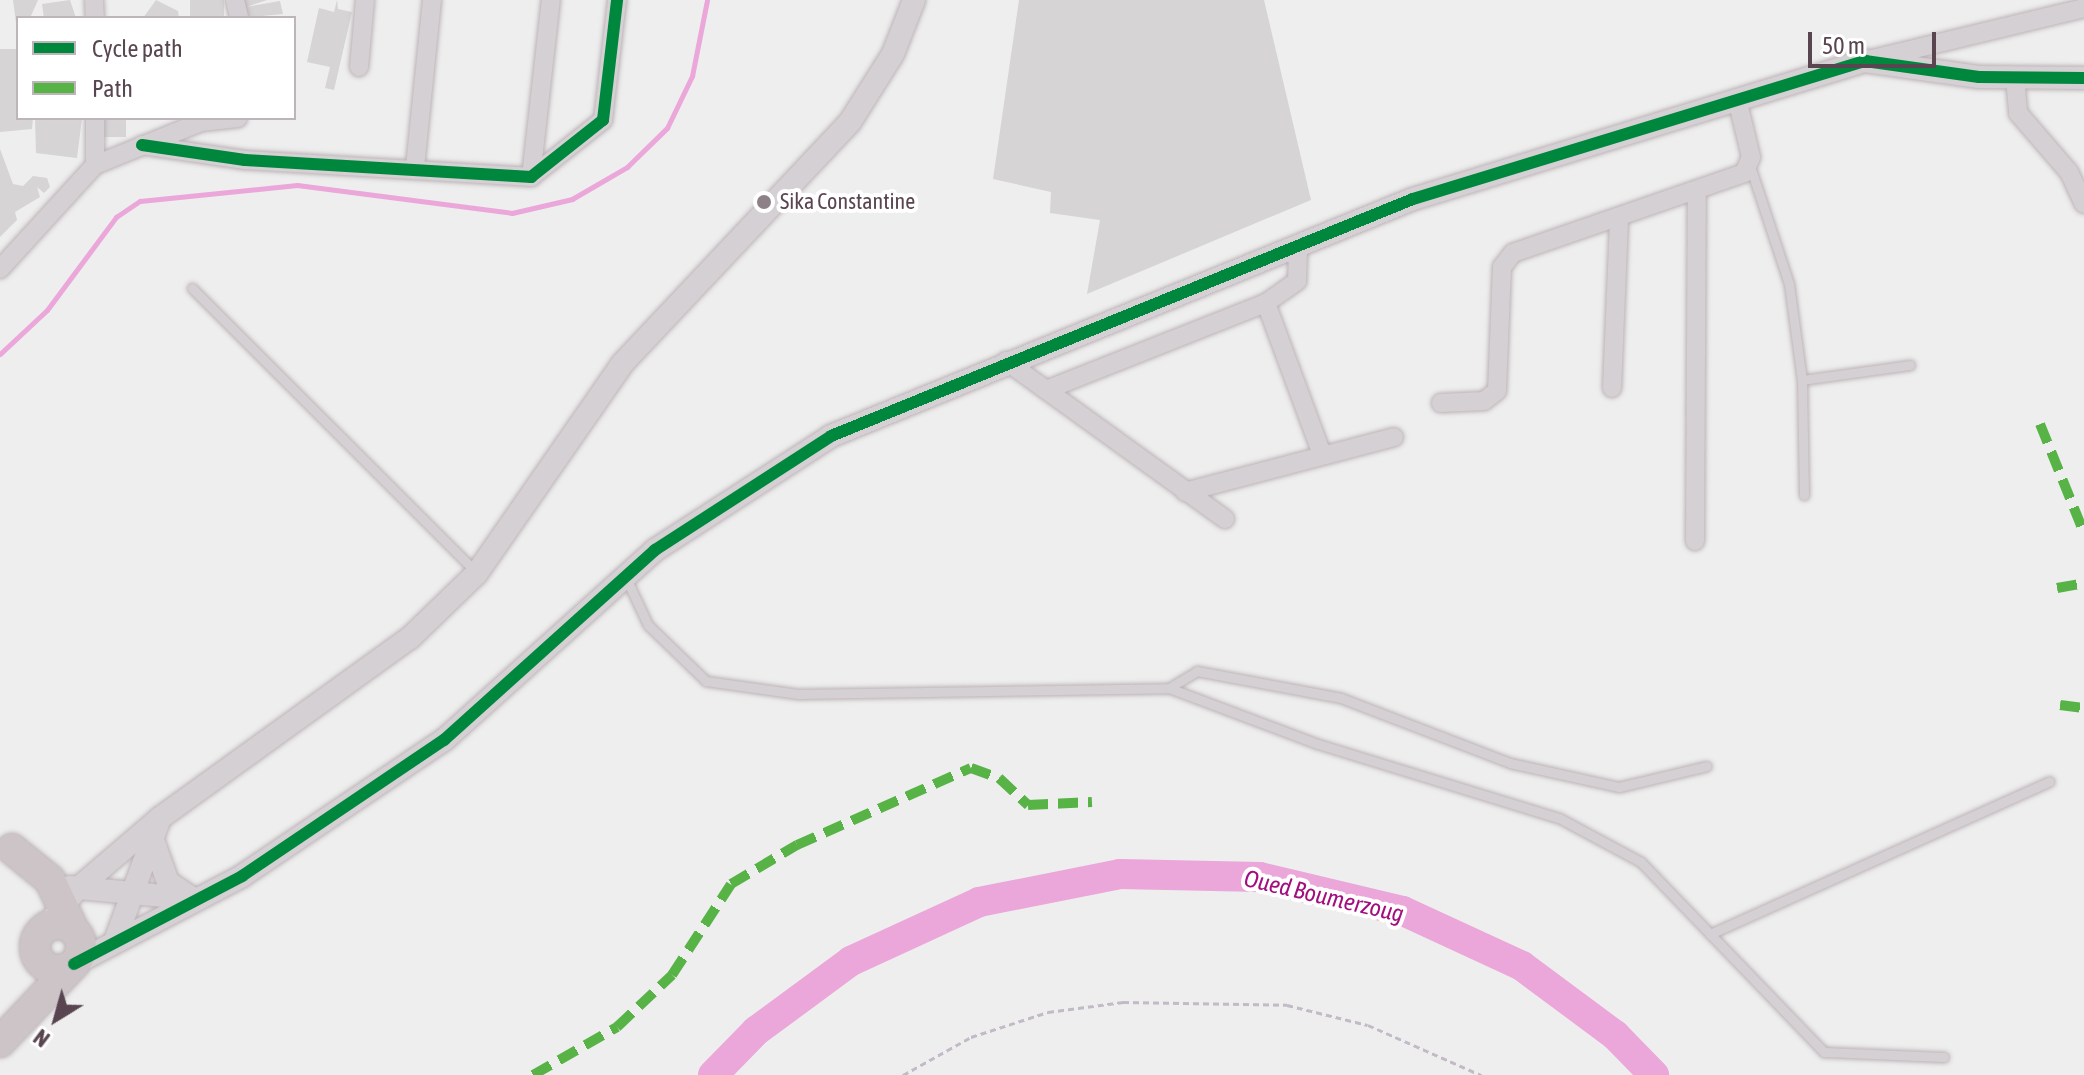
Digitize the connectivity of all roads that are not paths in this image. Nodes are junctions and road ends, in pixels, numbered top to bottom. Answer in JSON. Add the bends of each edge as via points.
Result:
{"nodes":[{"id":1,"x":365,"y":0,"type":"edge"},
{"id":2,"x":432,"y":0,"type":"edge"},
{"id":3,"x":551,"y":0,"type":"edge"},
{"id":4,"x":617,"y":0,"type":"edge"},
{"id":5,"x":914,"y":0,"type":"edge"},
{"id":6,"x":2084,"y":8,"type":"edge"},
{"id":7,"x":1865,"y":61,"type":"junction"},
{"id":8,"x":359,"y":67,"type":"dead end"},
{"id":9,"x":2015,"y":77,"type":"junction"},
{"id":10,"x":2084,"y":78,"type":"edge"},
{"id":11,"x":1737,"y":99,"type":"junction"},
{"id":12,"x":95,"y":120,"type":"edge"},
{"id":13,"x":220,"y":120,"type":"edge"},
{"id":14,"x":142,"y":145,"type":"junction"},
{"id":15,"x":95,"y":165,"type":"junction"},
{"id":16,"x":1750,"y":166,"type":"junction"},
{"id":17,"x":415,"y":167,"type":"junction"},
{"id":18,"x":531,"y":177,"type":"junction"},
{"id":19,"x":1697,"y":190,"type":"junction"},
{"id":20,"x":2084,"y":204,"type":"edge"},
{"id":21,"x":1619,"y":218,"type":"junction"},
{"id":22,"x":1298,"y":246,"type":"junction"},
{"id":23,"x":0,"y":269,"type":"edge"},
{"id":24,"x":192,"y":288,"type":"dead end"},
{"id":25,"x":1266,"y":303,"type":"junction"},
{"id":26,"x":1006,"y":361,"type":"junction"},
{"id":27,"x":1910,"y":365,"type":"dead end"},
{"id":28,"x":1802,"y":380,"type":"junction"},
{"id":29,"x":1612,"y":388,"type":"dead end"},
{"id":30,"x":1046,"y":390,"type":"junction"},
{"id":31,"x":1441,"y":403,"type":"dead end"},
{"id":32,"x":1394,"y":437,"type":"dead end"},
{"id":33,"x":1321,"y":452,"type":"junction"},
{"id":34,"x":1185,"y":492,"type":"junction"},
{"id":35,"x":1804,"y":495,"type":"dead end"},
{"id":36,"x":1225,"y":519,"type":"dead end"},
{"id":37,"x":1695,"y":541,"type":"dead end"},
{"id":38,"x":477,"y":573,"type":"junction"},
{"id":39,"x":625,"y":575,"type":"junction"},
{"id":40,"x":1169,"y":688,"type":"junction"},
{"id":41,"x":1707,"y":766,"type":"dead end"},
{"id":42,"x":2049,"y":782,"type":"dead end"},
{"id":43,"x":160,"y":818,"type":"junction"},
{"id":44,"x":154,"y":842,"type":"junction"},
{"id":45,"x":136,"y":893,"type":"junction"},
{"id":46,"x":195,"y":899,"type":"junction"},
{"id":47,"x":65,"y":901,"type":"junction"},
{"id":48,"x":41,"y":933,"type":"junction"},
{"id":49,"x":1710,"y":934,"type":"junction"},
{"id":50,"x":115,"y":941,"type":"junction"},
{"id":51,"x":60,"y":965,"type":"junction"},
{"id":52,"x":0,"y":1016,"type":"edge"},
{"id":53,"x":0,"y":1042,"type":"edge"},
{"id":54,"x":1944,"y":1057,"type":"dead end"}],
"edges":[{"from":1,"to":8,"type":"street"},
{"from":2,"to":17,"type":"street"},
{"from":3,"to":18,"type":"street"},
{"from":4,"to":18,"type":"street","via":[[603,120]]},
{"from":5,"to":38,"type":"street","via":[[893,54],[850,122],[622,364]]},
{"from":6,"to":7,"type":"street"},
{"from":7,"to":9,"type":"street"},
{"from":7,"to":11,"type":"street"},
{"from":9,"to":10,"type":"street"},
{"from":9,"to":20,"type":"street","via":[[2018,113],[2069,172]]},
{"from":11,"to":16,"type":"street"},
{"from":11,"to":22,"type":"street","via":[[1413,199]]},
{"from":12,"to":15,"type":"street"},
{"from":13,"to":14,"type":"street"},
{"from":14,"to":15,"type":"street"},
{"from":14,"to":17,"type":"street","via":[[245,160]]},
{"from":15,"to":23,"type":"street"},
{"from":16,"to":19,"type":"street"},
{"from":16,"to":28,"type":"lane","via":[[1789,284]]},
{"from":17,"to":18,"type":"street"},
{"from":19,"to":21,"type":"street"},
{"from":19,"to":37,"type":"street"},
{"from":21,"to":29,"type":"street"},
{"from":21,"to":31,"type":"street","via":[[1513,253],[1502,267],[1497,391],[1484,401]]},
{"from":22,"to":25,"type":"street","via":[[1297,281]]},
{"from":22,"to":26,"type":"street"},
{"from":24,"to":38,"type":"lane"},
{"from":25,"to":30,"type":"street"},
{"from":25,"to":33,"type":"street"},
{"from":26,"to":30,"type":"street"},
{"from":26,"to":39,"type":"street","via":[[831,436]]},
{"from":27,"to":28,"type":"lane"},
{"from":28,"to":35,"type":"lane"},
{"from":30,"to":34,"type":"street"},
{"from":32,"to":33,"type":"street"},
{"from":33,"to":34,"type":"street"},
{"from":34,"to":36,"type":"street"},
{"from":38,"to":43,"type":"street","via":[[410,638]]},
{"from":39,"to":40,"type":"lane","via":[[648,625],[706,681],[798,694]]},
{"from":39,"to":46,"type":"street","via":[[444,740]]},
{"from":40,"to":41,"type":"lane","via":[[1197,671],[1341,698],[1510,763],[1619,787]]},
{"from":40,"to":49,"type":"lane","via":[[1318,744],[1559,818],[1641,862]]},
{"from":42,"to":49,"type":"lane"},
{"from":43,"to":44,"type":"street"},
{"from":43,"to":47,"type":"street"},
{"from":44,"to":45,"type":"street"},
{"from":44,"to":46,"type":"street","via":[[168,882]]},
{"from":45,"to":46,"type":"street"},
{"from":45,"to":47,"type":"street"},
{"from":45,"to":50,"type":"street"},
{"from":46,"to":50,"type":"street"},
{"from":47,"to":48,"type":"highway"},
{"from":47,"to":48,"type":"highway","via":[[12,849],[36,890]]},
{"from":47,"to":51,"type":"highway","via":[[81,950]]},
{"from":48,"to":51,"type":"highway","via":[[36,947]]},
{"from":49,"to":54,"type":"lane","via":[[1824,1052]]},
{"from":50,"to":51,"type":"street"},
{"from":51,"to":52,"type":"highway"},
{"from":51,"to":53,"type":"highway"}]}
